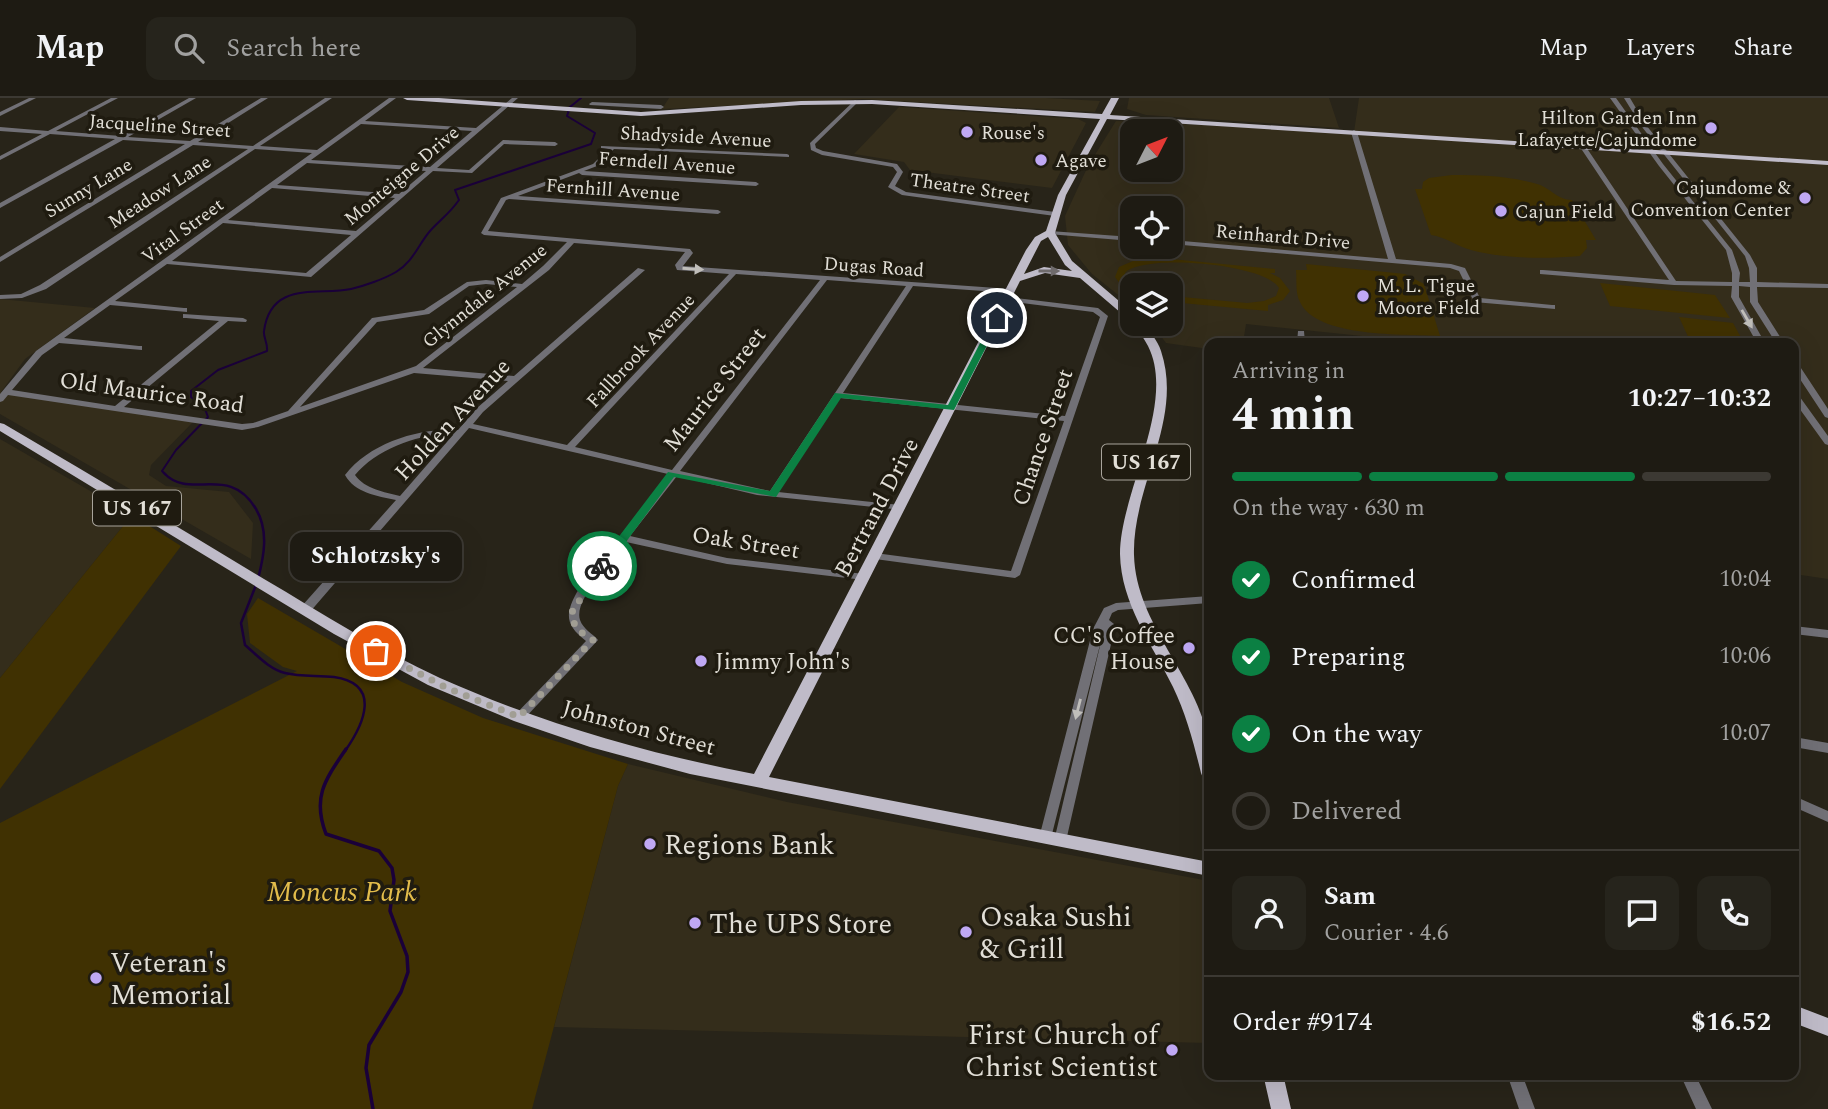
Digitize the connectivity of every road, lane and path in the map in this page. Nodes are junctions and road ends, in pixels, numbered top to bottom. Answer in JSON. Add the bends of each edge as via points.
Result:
{"nodes":[{"id":1,"x":33,"y":98,"type":"edge"},
{"id":2,"x":194,"y":98,"type":"edge"},
{"id":3,"x":265,"y":98,"type":"edge"},
{"id":4,"x":329,"y":98,"type":"edge"},
{"id":5,"x":393,"y":98,"type":"edge"},
{"id":6,"x":407,"y":98,"type":"edge"},
{"id":7,"x":515,"y":98,"type":"edge"},
{"id":8,"x":666,"y":98,"type":"edge"},
{"id":9,"x":1116,"y":98,"type":"edge"},
{"id":10,"x":1613,"y":98,"type":"edge"},
{"id":11,"x":1627,"y":98,"type":"edge"},
{"id":12,"x":110,"y":99,"type":"edge"},
{"id":13,"x":855,"y":102,"type":"junction"},
{"id":14,"x":592,"y":104,"type":"dead end"},
{"id":15,"x":506,"y":106,"type":"junction"},
{"id":16,"x":659,"y":110,"type":"junction"},
{"id":17,"x":0,"y":114,"type":"edge"},
{"id":18,"x":1104,"y":117,"type":"junction"},
{"id":19,"x":1134,"y":119,"type":"edge"},
{"id":20,"x":1158,"y":119,"type":"edge"},
{"id":21,"x":359,"y":122,"type":"junction"},
{"id":22,"x":1183,"y":122,"type":"edge"},
{"id":23,"x":0,"y":130,"type":"edge"},
{"id":24,"x":478,"y":130,"type":"junction"},
{"id":25,"x":1354,"y":132,"type":"junction"},
{"id":26,"x":44,"y":133,"type":"junction"},
{"id":27,"x":121,"y":139,"type":"junction"},
{"id":28,"x":190,"y":144,"type":"junction"},
{"id":29,"x":555,"y":144,"type":"dead end"},
{"id":30,"x":603,"y":147,"type":"dead end"},
{"id":31,"x":612,"y":147,"type":"junction"},
{"id":32,"x":1583,"y":147,"type":"junction"},
{"id":33,"x":253,"y":148,"type":"junction"},
{"id":34,"x":1652,"y":151,"type":"junction"},
{"id":35,"x":317,"y":152,"type":"junction"},
{"id":36,"x":1665,"y":152,"type":"junction"},
{"id":37,"x":4,"y":153,"type":"edge"},
{"id":38,"x":787,"y":156,"type":"dead end"},
{"id":39,"x":305,"y":160,"type":"junction"},
{"id":40,"x":1828,"y":163,"type":"edge"},
{"id":41,"x":431,"y":170,"type":"junction"},
{"id":42,"x":576,"y":172,"type":"junction"},
{"id":43,"x":756,"y":184,"type":"dead end"},
{"id":44,"x":269,"y":186,"type":"junction"},
{"id":45,"x":400,"y":197,"type":"junction"},
{"id":46,"x":506,"y":197,"type":"junction"},
{"id":47,"x":0,"y":206,"type":"edge"},
{"id":48,"x":718,"y":212,"type":"dead end"},
{"id":49,"x":1051,"y":214,"type":"junction"},
{"id":50,"x":1702,"y":216,"type":"junction"},
{"id":51,"x":221,"y":221,"type":"junction"},
{"id":52,"x":357,"y":233,"type":"junction"},
{"id":53,"x":1051,"y":233,"type":"junction"},
{"id":54,"x":1120,"y":238,"type":"edge"},
{"id":55,"x":572,"y":241,"type":"junction"},
{"id":56,"x":1183,"y":243,"type":"edge"},
{"id":57,"x":1743,"y":249,"type":"junction"},
{"id":58,"x":1031,"y":250,"type":"junction"},
{"id":59,"x":0,"y":260,"type":"edge"},
{"id":60,"x":165,"y":262,"type":"junction"},
{"id":61,"x":1392,"y":262,"type":"junction"},
{"id":62,"x":641,"y":270,"type":"dead end"},
{"id":63,"x":734,"y":272,"type":"junction"},
{"id":64,"x":1543,"y":272,"type":"dead end"},
{"id":65,"x":1082,"y":275,"type":"junction"},
{"id":66,"x":825,"y":278,"type":"junction"},
{"id":67,"x":1674,"y":283,"type":"junction"},
{"id":68,"x":911,"y":284,"type":"junction"},
{"id":69,"x":1735,"y":285,"type":"junction"},
{"id":70,"x":1752,"y":285,"type":"junction"},
{"id":71,"x":524,"y":286,"type":"junction"},
{"id":72,"x":1828,"y":286,"type":"edge"},
{"id":73,"x":1012,"y":290,"type":"junction"},
{"id":74,"x":2,"y":299,"type":"edge"},
{"id":75,"x":108,"y":303,"type":"junction"},
{"id":76,"x":1120,"y":307,"type":"edge"},
{"id":77,"x":1552,"y":307,"type":"dead end"},
{"id":78,"x":1102,"y":312,"type":"joint"},
{"id":79,"x":226,"y":319,"type":"junction"},
{"id":80,"x":243,"y":320,"type":"dead end"},
{"id":81,"x":1148,"y":336,"type":"edge"},
{"id":82,"x":1758,"y":338,"type":"edge"},
{"id":83,"x":1777,"y":338,"type":"edge"},
{"id":84,"x":57,"y":340,"type":"junction"},
{"id":85,"x":139,"y":348,"type":"dead end"},
{"id":86,"x":414,"y":370,"type":"junction"},
{"id":87,"x":1799,"y":372,"type":"edge"},
{"id":88,"x":514,"y":379,"type":"junction"},
{"id":89,"x":4,"y":392,"type":"edge"},
{"id":90,"x":838,"y":395,"type":"junction"},
{"id":91,"x":1799,"y":402,"type":"edge"},
{"id":92,"x":117,"y":408,"type":"junction"},
{"id":93,"x":951,"y":408,"type":"junction"},
{"id":94,"x":290,"y":412,"type":"junction"},
{"id":95,"x":1828,"y":415,"type":"edge"},
{"id":96,"x":1068,"y":419,"type":"junction"},
{"id":97,"x":1,"y":427,"type":"edge"},
{"id":98,"x":463,"y":429,"type":"junction"},
{"id":99,"x":1828,"y":442,"type":"edge"},
{"id":100,"x":569,"y":449,"type":"junction"},
{"id":101,"x":672,"y":474,"type":"junction"},
{"id":102,"x":772,"y":494,"type":"junction"},
{"id":103,"x":402,"y":499,"type":"junction"},
{"id":104,"x":900,"y":508,"type":"junction"},
{"id":105,"x":624,"y":538,"type":"junction"},
{"id":106,"x":875,"y":556,"type":"junction"},
{"id":107,"x":864,"y":577,"type":"junction"},
{"id":108,"x":1204,"y":599,"type":"edge"},
{"id":109,"x":1137,"y":605,"type":"junction"},
{"id":110,"x":306,"y":610,"type":"junction"},
{"id":111,"x":1799,"y":631,"type":"edge"},
{"id":112,"x":1828,"y":634,"type":"edge"},
{"id":113,"x":519,"y":717,"type":"junction"},
{"id":114,"x":1799,"y":742,"type":"edge"},
{"id":115,"x":1828,"y":748,"type":"edge"},
{"id":116,"x":1204,"y":758,"type":"edge"},
{"id":117,"x":758,"y":783,"type":"junction"},
{"id":118,"x":1799,"y":803,"type":"edge"},
{"id":119,"x":1828,"y":817,"type":"edge"},
{"id":120,"x":1053,"y":839,"type":"junction"},
{"id":121,"x":1204,"y":868,"type":"edge"},
{"id":122,"x":1799,"y":1016,"type":"edge"},
{"id":123,"x":1828,"y":1027,"type":"edge"},
{"id":124,"x":1274,"y":1080,"type":"edge"},
{"id":125,"x":1516,"y":1080,"type":"edge"},
{"id":126,"x":1690,"y":1080,"type":"edge"},
{"id":127,"x":1281,"y":1109,"type":"edge"},
{"id":128,"x":1527,"y":1109,"type":"edge"},
{"id":129,"x":1704,"y":1109,"type":"edge"}],
"edges":[{"from":1,"to":17,"type":"street"},
{"from":2,"to":27,"type":"street"},
{"from":3,"to":28,"type":"street","name":"Sunny Lane"},
{"from":4,"to":33,"type":"street","name":"Meadow Lane"},
{"from":5,"to":21,"type":"street","name":"Vital Street"},
{"from":6,"to":15,"type":"main road"},
{"from":7,"to":15,"type":"street","name":"Monteigne Drive"},
{"from":8,"to":16,"type":"street"},
{"from":9,"to":18,"type":"main road","name":"Bertrand Drive"},
{"from":9,"to":20,"type":"main road","via":[[1126,110]]},
{"from":10,"to":34,"type":"street"},
{"from":11,"to":36,"type":"street"},
{"from":12,"to":26,"type":"street"},
{"from":13,"to":16,"type":"main road"},
{"from":13,"to":18,"type":"main road"},
{"from":13,"to":49,"type":"street","name":"Theatre Street","via":[[818,136],[813,149],[895,165],[900,172],[891,187],[901,194]]},
{"from":14,"to":16,"type":"street"},
{"from":15,"to":16,"type":"main road"},
{"from":15,"to":24,"type":"street","name":"Monteigne Drive"},
{"from":18,"to":19,"type":"main road"},
{"from":18,"to":49,"type":"main road","name":"Bertrand Drive"},
{"from":21,"to":24,"type":"street"},
{"from":21,"to":35,"type":"street","name":"Vital Street"},
{"from":22,"to":25,"type":"main road"},
{"from":23,"to":26,"type":"street","name":"Jacqueline Street"},
{"from":24,"to":41,"type":"street","name":"Monteigne Drive"},
{"from":25,"to":32,"type":"main road"},
{"from":25,"to":61,"type":"street","name":"Reinhardt Drive"},
{"from":26,"to":27,"type":"street","name":"Jacqueline Street"},
{"from":26,"to":37,"type":"street"},
{"from":27,"to":28,"type":"street","name":"Jacqueline Street"},
{"from":27,"to":47,"type":"street"},
{"from":28,"to":33,"type":"street","name":"Jacqueline Street"},
{"from":28,"to":59,"type":"street","name":"Sunny Lane"},
{"from":29,"to":41,"type":"street","via":[[503,142],[470,172]]},
{"from":30,"to":31,"type":"street","name":"Shadyside Avenue"},
{"from":31,"to":38,"type":"street","name":"Shadyside Avenue"},
{"from":31,"to":42,"type":"street","via":[[598,163]]},
{"from":32,"to":34,"type":"main road"},
{"from":32,"to":67,"type":"street"},
{"from":33,"to":35,"type":"street","name":"Jacqueline Street"},
{"from":33,"to":74,"type":"street","name":"Meadow Lane","via":[[43,287]]},
{"from":34,"to":36,"type":"main road"},
{"from":34,"to":50,"type":"street"},
{"from":35,"to":39,"type":"street","name":"Vital Street"},
{"from":36,"to":40,"type":"main road"},
{"from":36,"to":57,"type":"street"},
{"from":39,"to":41,"type":"street"},
{"from":39,"to":44,"type":"street","name":"Vital Street"},
{"from":41,"to":45,"type":"street","name":"Monteigne Drive"},
{"from":42,"to":43,"type":"street","name":"Ferndell Avenue"},
{"from":42,"to":46,"type":"street"},
{"from":44,"to":45,"type":"street"},
{"from":44,"to":51,"type":"street","name":"Vital Street"},
{"from":45,"to":52,"type":"street","name":"Monteigne Drive"},
{"from":46,"to":48,"type":"street","name":"Fernhill Avenue"},
{"from":46,"to":55,"type":"street","name":"Glynndale Avenue","via":[[485,234]]},
{"from":49,"to":53,"type":"main road","name":"Bertrand Drive"},
{"from":49,"to":58,"type":"main road","name":"Bertrand Drive","via":[[1033,239]]},
{"from":50,"to":57,"type":"street","via":[[1733,247]]},
{"from":50,"to":69,"type":"street","via":[[1732,255]]},
{"from":51,"to":52,"type":"street"},
{"from":51,"to":60,"type":"street","name":"Vital Street"},
{"from":52,"to":60,"type":"street","name":"Monteigne Drive","via":[[307,275]]},
{"from":53,"to":54,"type":"street"},
{"from":53,"to":58,"type":"main road","name":"Bertrand Drive","via":[[1038,239]]},
{"from":53,"to":65,"type":"main road","via":[[1060,254]]},
{"from":55,"to":63,"type":"street","name":"Dugas Road","one_way":true,"via":[[685,249],[689,253],[679,268]]},
{"from":55,"to":71,"type":"street","name":"Glynndale Avenue"},
{"from":56,"to":61,"type":"street","name":"Reinhardt Drive"},
{"from":57,"to":70,"type":"street","via":[[1753,268]]},
{"from":58,"to":73,"type":"main road","name":"Bertrand Drive"},
{"from":60,"to":75,"type":"street","name":"Vital Street"},
{"from":61,"to":77,"type":"street","name":"Reinhardt Drive","via":[[1458,268],[1473,297],[1482,301]]},
{"from":62,"to":88,"type":"street","name":"Holden Avenue"},
{"from":63,"to":66,"type":"street","name":"Dugas Road"},
{"from":63,"to":100,"type":"street","name":"Fallbrook Avenue"},
{"from":64,"to":67,"type":"street"},
{"from":73,"to":65,"type":"main road","one_way":true,"via":[[1044,270]]},
{"from":65,"to":76,"type":"main road"},
{"from":66,"to":68,"type":"street","name":"Dugas Road"},
{"from":66,"to":101,"type":"street","name":"Maurice Street"},
{"from":67,"to":69,"type":"street"},
{"from":68,"to":73,"type":"street","name":"Dugas Road"},
{"from":68,"to":90,"type":"street"},
{"from":69,"to":70,"type":"street"},
{"from":69,"to":82,"type":"street","one_way":true,"via":[[1741,309]]},
{"from":70,"to":72,"type":"street"},
{"from":70,"to":83,"type":"street","via":[[1754,302]]},
{"from":71,"to":86,"type":"street","name":"Glynndale Avenue"},
{"from":71,"to":94,"type":"street","via":[[467,284],[426,312],[372,322]]},
{"from":73,"to":78,"type":"street","name":"Dugas Road"},
{"from":73,"to":93,"type":"main road","name":"Bertrand Drive"},
{"from":75,"to":79,"type":"street"},
{"from":75,"to":84,"type":"street","name":"Vital Street"},
{"from":78,"to":96,"type":"street","name":"Chance Street"},
{"from":79,"to":80,"type":"street"},
{"from":79,"to":92,"type":"street"},
{"from":81,"to":109,"type":"main road","number":"US 167","via":[[1157,349],[1163,378],[1126,549]]},
{"from":84,"to":85,"type":"street"},
{"from":84,"to":89,"type":"street","name":"Vital Street","via":[[30,361]]},
{"from":86,"to":88,"type":"street"},
{"from":86,"to":94,"type":"street","name":"Old Maurice Road"},
{"from":87,"to":95,"type":"street"},
{"from":88,"to":98,"type":"street","name":"Holden Avenue"},
{"from":89,"to":92,"type":"street","name":"Old Maurice Road"},
{"from":90,"to":93,"type":"street"},
{"from":90,"to":102,"type":"street"},
{"from":91,"to":99,"type":"street"},
{"from":92,"to":94,"type":"street","name":"Old Maurice Road","via":[[248,426]]},
{"from":93,"to":96,"type":"street"},
{"from":93,"to":104,"type":"main road","name":"Bertrand Drive"},
{"from":96,"to":106,"type":"street","name":"Chance Street","via":[[1014,575]]},
{"from":97,"to":110,"type":"main road","name":"Johnston Street","number":"US 167"},
{"from":98,"to":100,"type":"street"},
{"from":98,"to":103,"type":"street","name":"Holden Avenue"},
{"from":98,"to":103,"type":"street","via":[[406,440],[350,475],[359,486]]},
{"from":100,"to":101,"type":"street"},
{"from":101,"to":102,"type":"street"},
{"from":101,"to":105,"type":"street","name":"Maurice Street"},
{"from":102,"to":104,"type":"street"},
{"from":103,"to":110,"type":"street","name":"Holden Avenue"},
{"from":104,"to":106,"type":"main road","name":"Bertrand Drive"},
{"from":105,"to":107,"type":"street","name":"Oak Street","via":[[727,561]]},
{"from":105,"to":113,"type":"street","name":"Maurice Street","via":[[573,607],[575,626],[593,640]]},
{"from":106,"to":107,"type":"main road","name":"Bertrand Drive"},
{"from":107,"to":117,"type":"main road","name":"Bertrand Drive"},
{"from":108,"to":109,"type":"street"},
{"from":109,"to":116,"type":"main road","number":"US 167","via":[[1186,699]]},
{"from":109,"to":120,"type":"street","via":[[1111,609],[1098,629],[1090,687]]},
{"from":110,"to":113,"type":"main road","name":"Johnston Street","number":"US 167","via":[[433,681]]},
{"from":111,"to":112,"type":"street"},
{"from":113,"to":117,"type":"main road","name":"Johnston Street","number":"US 167","via":[[603,745]]},
{"from":114,"to":115,"type":"street"},
{"from":117,"to":120,"type":"main road","name":"Johnston Street","number":"US 167"},
{"from":118,"to":119,"type":"street"},
{"from":120,"to":121,"type":"main road","name":"Johnston Street","number":"US 167"},
{"from":122,"to":123,"type":"main road"},
{"from":124,"to":127,"type":"main road"},
{"from":125,"to":128,"type":"street"},
{"from":126,"to":129,"type":"street"}]}
